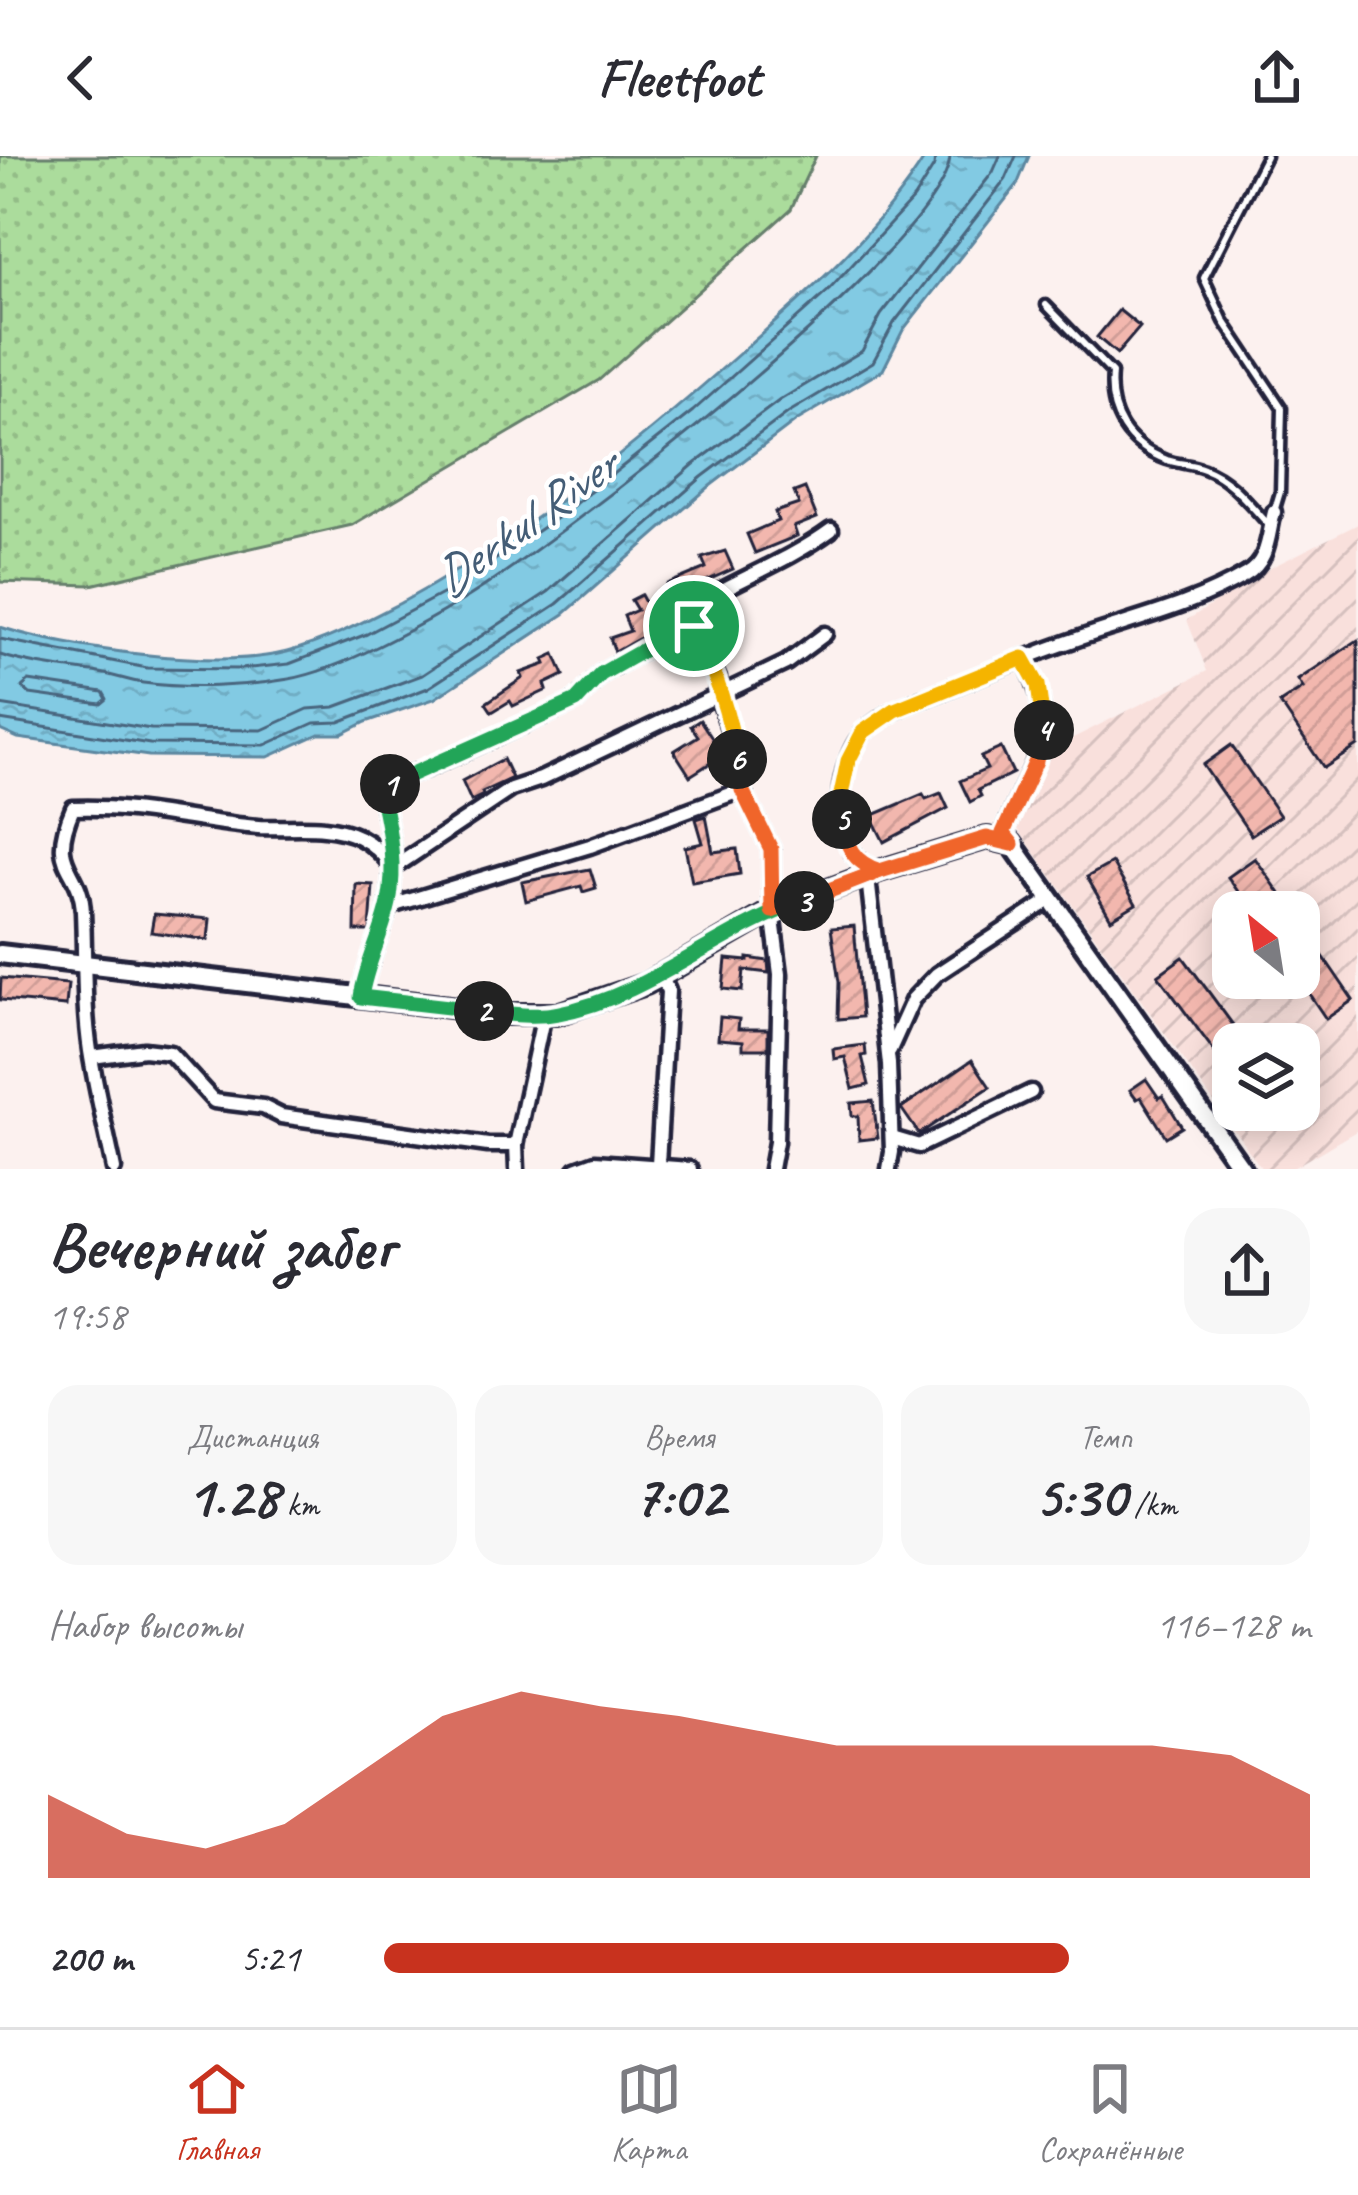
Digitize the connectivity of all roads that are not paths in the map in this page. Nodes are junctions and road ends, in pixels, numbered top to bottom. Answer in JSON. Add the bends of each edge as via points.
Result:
{"nodes":[{"id":1,"x":1266,"y":156,"type":"edge"},
{"id":2,"x":1046,"y":305,"type":"dead end"},
{"id":3,"x":1274,"y":512,"type":"joint"},
{"id":4,"x":1270,"y":527,"type":"junction"},
{"id":5,"x":831,"y":530,"type":"dead end"},
{"id":6,"x":694,"y":626,"type":"junction"},
{"id":7,"x":824,"y":634,"type":"dead end"},
{"id":8,"x":1023,"y":658,"type":"junction"},
{"id":9,"x":718,"y":694,"type":"junction"},
{"id":10,"x":742,"y":790,"type":"junction"},
{"id":11,"x":1012,"y":844,"type":"junction"},
{"id":12,"x":393,"y":868,"type":"junction"},
{"id":13,"x":874,"y":875,"type":"junction"},
{"id":14,"x":1051,"y":899,"type":"junction"},
{"id":15,"x":388,"y":907,"type":"junction"},
{"id":16,"x":772,"y":911,"type":"junction"},
{"id":17,"x":0,"y":954,"type":"edge"},
{"id":18,"x":82,"y":964,"type":"junction"},
{"id":19,"x":661,"y":975,"type":"junction"},
{"id":20,"x":361,"y":997,"type":"junction"},
{"id":21,"x":544,"y":1014,"type":"junction"},
{"id":22,"x":888,"y":1054,"type":"junction"},
{"id":23,"x":92,"y":1058,"type":"junction"},
{"id":24,"x":1031,"y":1092,"type":"dead end"},
{"id":25,"x":892,"y":1138,"type":"junction"},
{"id":26,"x":517,"y":1162,"type":"edge"},
{"id":27,"x":658,"y":1164,"type":"junction"},
{"id":28,"x":114,"y":1169,"type":"edge"},
{"id":29,"x":576,"y":1169,"type":"edge"},
{"id":30,"x":691,"y":1169,"type":"edge"},
{"id":31,"x":771,"y":1169,"type":"edge"},
{"id":32,"x":889,"y":1169,"type":"edge"},
{"id":33,"x":1242,"y":1169,"type":"edge"}],
"edges":[{"from":1,"to":3,"type":"lane","via":[[1204,278],[1282,407]]},
{"from":2,"to":4,"type":"lane","via":[[1112,373],[1110,398],[1142,449],[1204,469]]},
{"from":3,"to":4,"type":"street"},
{"from":4,"to":8,"type":"street","via":[[1267,551],[1251,573],[1167,613]]},
{"from":5,"to":6,"type":"street","via":[[687,610]]},
{"from":6,"to":9,"type":"street"},
{"from":6,"to":12,"type":"street","via":[[601,674],[576,701],[393,779],[382,797]]},
{"from":7,"to":9,"type":"street","via":[[785,663]]},
{"from":8,"to":11,"type":"street","via":[[1038,685],[1044,734],[1003,833]]},
{"from":8,"to":13,"type":"street","via":[[895,710],[863,732],[839,804],[846,844]]},
{"from":9,"to":10,"type":"street"},
{"from":9,"to":12,"type":"street","via":[[511,789]]},
{"from":10,"to":15,"type":"street"},
{"from":10,"to":16,"type":"street","via":[[771,849]]},
{"from":11,"to":13,"type":"street","via":[[987,838]]},
{"from":11,"to":14,"type":"street"},
{"from":12,"to":15,"type":"street"},
{"from":12,"to":18,"type":"street","via":[[357,836],[116,806],[73,808],[62,864],[83,908]]},
{"from":13,"to":16,"type":"street"},
{"from":13,"to":22,"type":"street"},
{"from":14,"to":22,"type":"street","via":[[937,974],[913,999]]},
{"from":14,"to":33,"type":"street"},
{"from":15,"to":20,"type":"street"},
{"from":16,"to":19,"type":"street"},
{"from":16,"to":31,"type":"street","via":[[780,974]]},
{"from":17,"to":18,"type":"street"},
{"from":18,"to":20,"type":"street"},
{"from":18,"to":23,"type":"street"},
{"from":19,"to":21,"type":"street"},
{"from":19,"to":27,"type":"street","via":[[668,991]]},
{"from":20,"to":21,"type":"street"},
{"from":21,"to":26,"type":"street"},
{"from":22,"to":25,"type":"street"},
{"from":23,"to":26,"type":"street","via":[[170,1053],[214,1101],[488,1145]]},
{"from":23,"to":28,"type":"street"},
{"from":24,"to":25,"type":"street","via":[[919,1146]]},
{"from":25,"to":32,"type":"street"},
{"from":27,"to":29,"type":"street"},
{"from":27,"to":30,"type":"street"}]}
